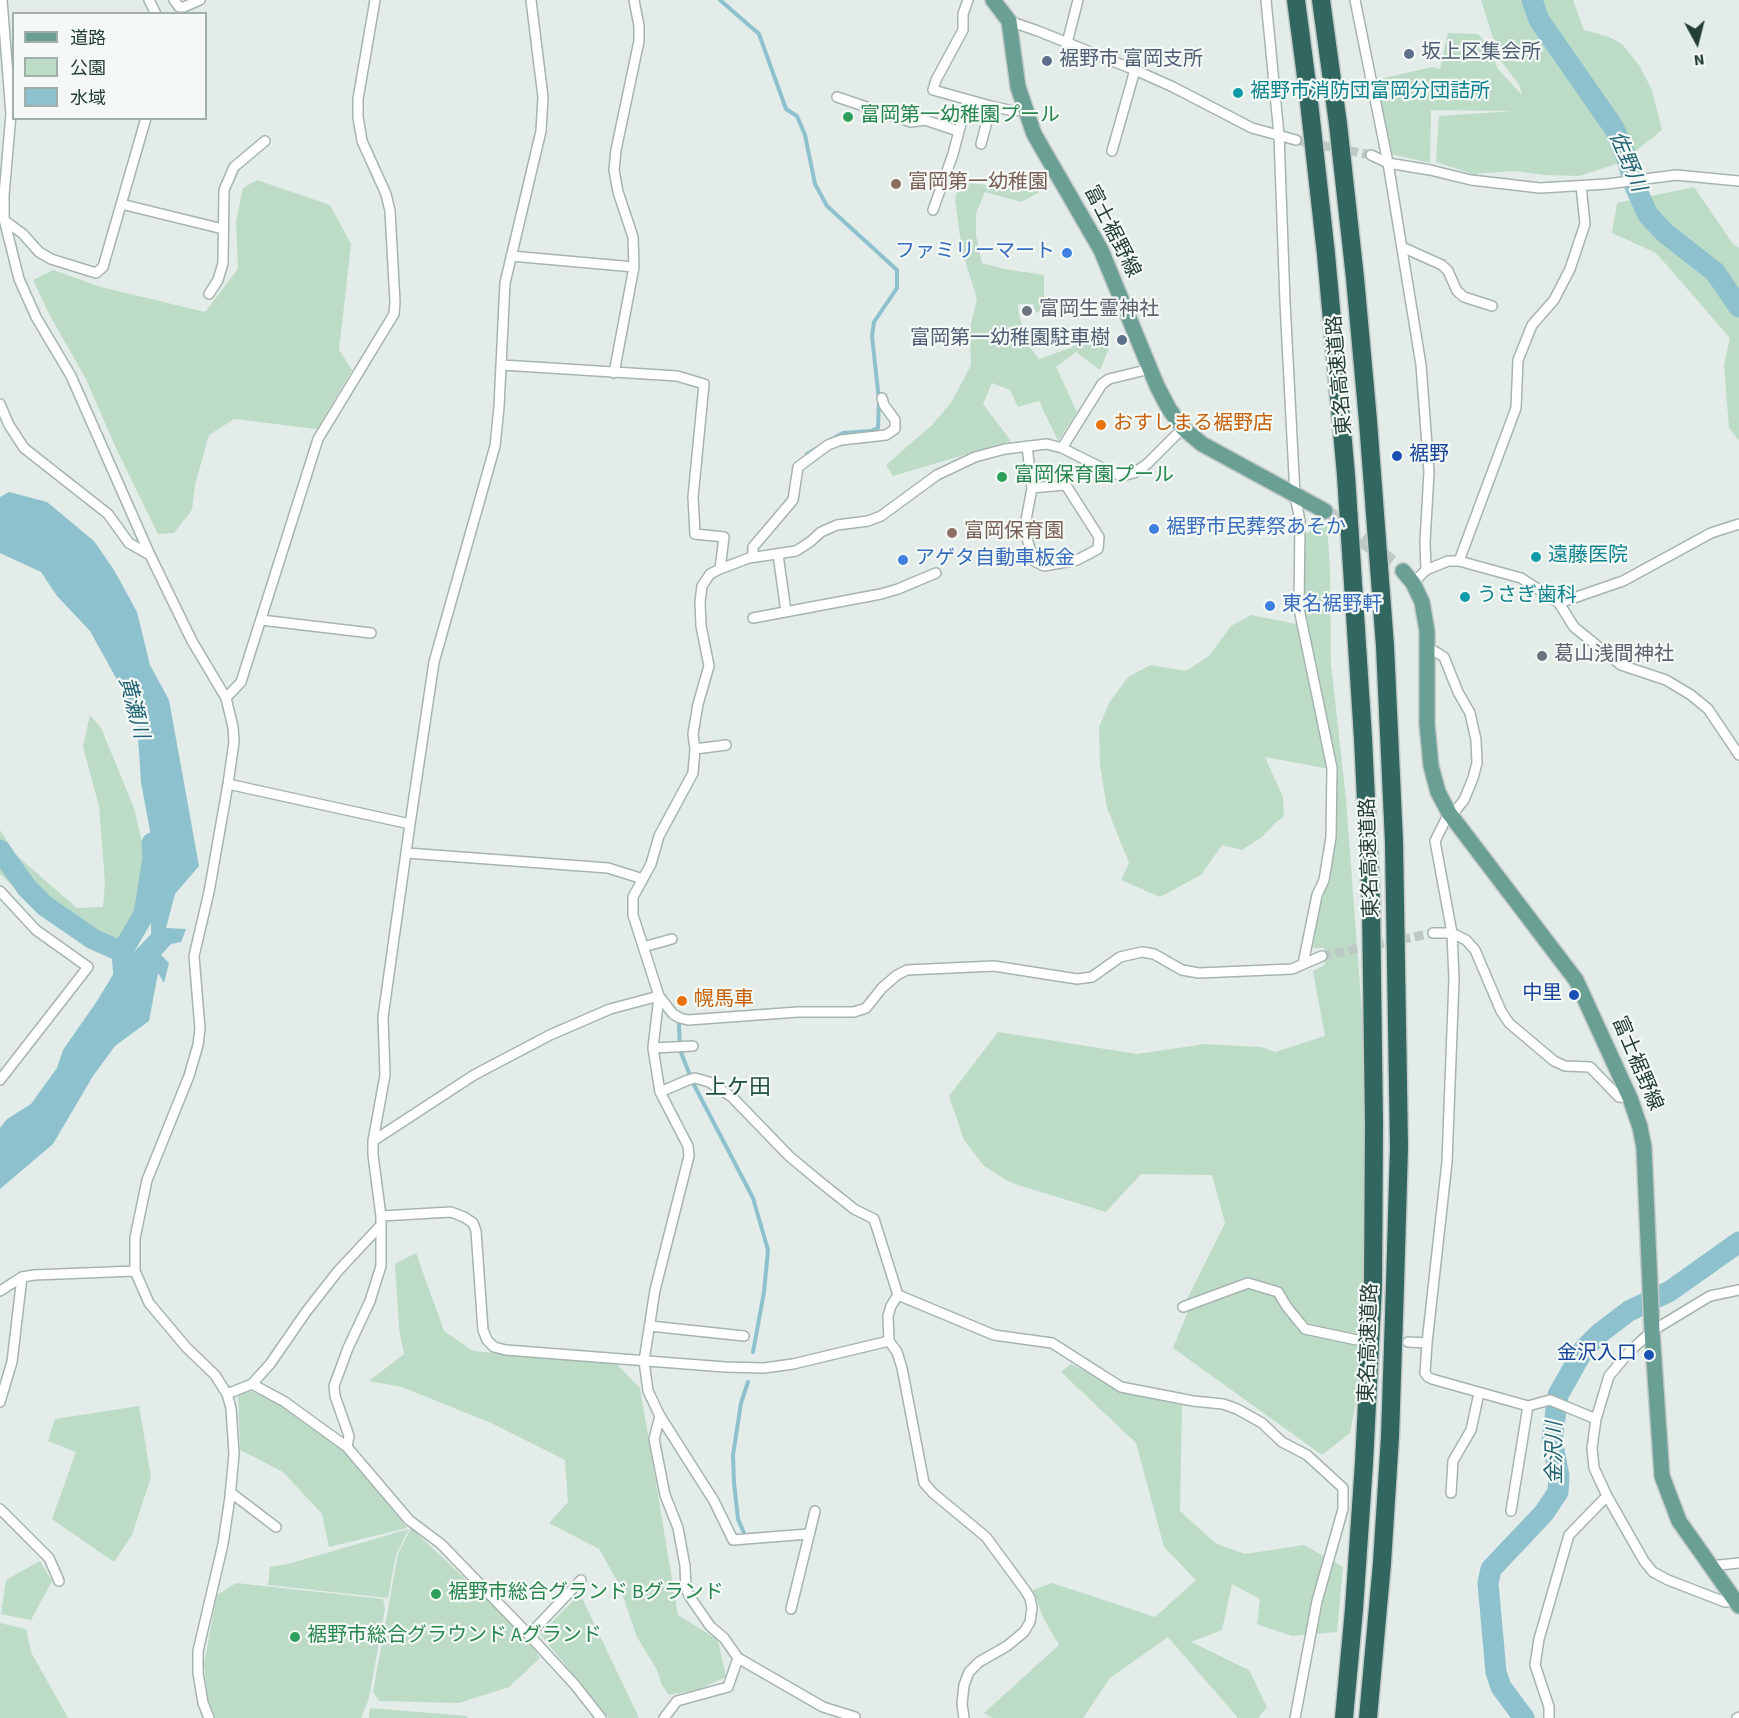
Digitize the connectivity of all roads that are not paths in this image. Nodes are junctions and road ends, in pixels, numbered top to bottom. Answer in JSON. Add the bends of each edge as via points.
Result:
{"nodes":[{"id":1,"x":2,"y":0,"type":"edge"},
{"id":2,"x":174,"y":0,"type":"edge"},
{"id":3,"x":200,"y":0,"type":"edge"},
{"id":4,"x":375,"y":0,"type":"edge"},
{"id":5,"x":531,"y":0,"type":"edge"},
{"id":6,"x":634,"y":0,"type":"edge"},
{"id":7,"x":968,"y":0,"type":"edge"},
{"id":8,"x":993,"y":0,"type":"edge"},
{"id":9,"x":1077,"y":0,"type":"edge"},
{"id":10,"x":1266,"y":0,"type":"edge"},
{"id":11,"x":1296,"y":0,"type":"edge"},
{"id":12,"x":1321,"y":0,"type":"edge"},
{"id":13,"x":1355,"y":0,"type":"edge"},
{"id":14,"x":1009,"y":21,"type":"junction"},
{"id":15,"x":1067,"y":43,"type":"junction"},
{"id":16,"x":1135,"y":70,"type":"junction"},
{"id":17,"x":837,"y":97,"type":"dead end"},
{"id":18,"x":967,"y":101,"type":"junction"},
{"id":19,"x":991,"y":106,"type":"junction"},
{"id":20,"x":1024,"y":109,"type":"junction"},
{"id":21,"x":145,"y":120,"type":"edge"},
{"id":22,"x":958,"y":131,"type":"junction"},
{"id":23,"x":1279,"y":135,"type":"junction"},
{"id":24,"x":1296,"y":140,"type":"tunnel mouth"},
{"id":25,"x":265,"y":141,"type":"dead end"},
{"id":26,"x":981,"y":144,"type":"dead end"},
{"id":27,"x":1112,"y":151,"type":"dead end"},
{"id":28,"x":1371,"y":155,"type":"tunnel mouth"},
{"id":29,"x":1388,"y":163,"type":"junction"},
{"id":30,"x":1739,"y":182,"type":"edge"},
{"id":31,"x":1581,"y":186,"type":"junction"},
{"id":32,"x":121,"y":204,"type":"junction"},
{"id":33,"x":933,"y":210,"type":"dead end"},
{"id":34,"x":2,"y":221,"type":"edge"},
{"id":35,"x":223,"y":229,"type":"junction"},
{"id":36,"x":1402,"y":248,"type":"junction"},
{"id":37,"x":511,"y":256,"type":"junction"},
{"id":38,"x":634,"y":267,"type":"junction"},
{"id":39,"x":209,"y":294,"type":"dead end"},
{"id":40,"x":1492,"y":306,"type":"dead end"},
{"id":41,"x":502,"y":365,"type":"junction"},
{"id":42,"x":1150,"y":369,"type":"junction"},
{"id":43,"x":614,"y":373,"type":"junction"},
{"id":44,"x":882,"y":398,"type":"dead end"},
{"id":45,"x":0,"y":404,"type":"edge"},
{"id":46,"x":1183,"y":428,"type":"junction"},
{"id":47,"x":1027,"y":446,"type":"junction"},
{"id":48,"x":1062,"y":448,"type":"junction"},
{"id":49,"x":1032,"y":489,"type":"junction"},
{"id":50,"x":1295,"y":495,"type":"junction"},
{"id":51,"x":1325,"y":511,"type":"tunnel mouth"},
{"id":52,"x":1739,"y":524,"type":"edge"},
{"id":53,"x":778,"y":554,"type":"junction"},
{"id":54,"x":150,"y":555,"type":"junction"},
{"id":55,"x":753,"y":557,"type":"junction"},
{"id":56,"x":1459,"y":561,"type":"junction"},
{"id":57,"x":720,"y":569,"type":"junction"},
{"id":58,"x":1426,"y":570,"type":"junction"},
{"id":59,"x":936,"y":573,"type":"dead end"},
{"id":60,"x":1408,"y":577,"type":"joint"},
{"id":61,"x":1559,"y":603,"type":"junction"},
{"id":62,"x":786,"y":612,"type":"junction"},
{"id":63,"x":753,"y":618,"type":"dead end"},
{"id":64,"x":261,"y":620,"type":"junction"},
{"id":65,"x":371,"y":633,"type":"dead end"},
{"id":66,"x":1428,"y":647,"type":"junction"},
{"id":67,"x":226,"y":698,"type":"junction"},
{"id":68,"x":726,"y":745,"type":"dead end"},
{"id":69,"x":695,"y":749,"type":"junction"},
{"id":70,"x":1739,"y":755,"type":"edge"},
{"id":71,"x":228,"y":784,"type":"junction"},
{"id":72,"x":1450,"y":815,"type":"junction"},
{"id":73,"x":410,"y":824,"type":"junction"},
{"id":74,"x":407,"y":853,"type":"junction"},
{"id":75,"x":643,"y":879,"type":"junction"},
{"id":76,"x":0,"y":891,"type":"edge"},
{"id":77,"x":1433,"y":933,"type":"tunnel mouth"},
{"id":78,"x":1452,"y":933,"type":"junction"},
{"id":79,"x":672,"y":939,"type":"dead end"},
{"id":80,"x":643,"y":947,"type":"junction"},
{"id":81,"x":1322,"y":956,"type":"tunnel mouth"},
{"id":82,"x":1303,"y":963,"type":"junction"},
{"id":83,"x":659,"y":996,"type":"junction"},
{"id":84,"x":693,"y":1046,"type":"dead end"},
{"id":85,"x":653,"y":1047,"type":"junction"},
{"id":86,"x":0,"y":1080,"type":"edge"},
{"id":87,"x":660,"y":1092,"type":"junction"},
{"id":88,"x":1630,"y":1098,"type":"junction"},
{"id":89,"x":373,"y":1141,"type":"junction"},
{"id":90,"x":381,"y":1220,"type":"junction"},
{"id":91,"x":135,"y":1271,"type":"junction"},
{"id":92,"x":22,"y":1277,"type":"junction"},
{"id":93,"x":1739,"y":1290,"type":"edge"},
{"id":94,"x":0,"y":1291,"type":"edge"},
{"id":95,"x":898,"y":1295,"type":"junction"},
{"id":96,"x":1183,"y":1307,"type":"dead end"},
{"id":97,"x":650,"y":1326,"type":"junction"},
{"id":98,"x":1652,"y":1331,"type":"junction"},
{"id":99,"x":744,"y":1336,"type":"dead end"},
{"id":100,"x":1357,"y":1340,"type":"dead end"},
{"id":101,"x":889,"y":1341,"type":"junction"},
{"id":102,"x":1408,"y":1342,"type":"dead end"},
{"id":103,"x":1427,"y":1343,"type":"junction"},
{"id":104,"x":644,"y":1361,"type":"junction"},
{"id":105,"x":252,"y":1384,"type":"junction"},
{"id":106,"x":1479,"y":1393,"type":"junction"},
{"id":107,"x":227,"y":1394,"type":"junction"},
{"id":108,"x":0,"y":1402,"type":"edge"},
{"id":109,"x":1528,"y":1406,"type":"junction"},
{"id":110,"x":660,"y":1416,"type":"junction"},
{"id":111,"x":1596,"y":1419,"type":"junction"},
{"id":112,"x":347,"y":1447,"type":"junction"},
{"id":113,"x":230,"y":1492,"type":"junction"},
{"id":114,"x":1451,"y":1493,"type":"dead end"},
{"id":115,"x":1607,"y":1496,"type":"junction"},
{"id":116,"x":0,"y":1509,"type":"edge"},
{"id":117,"x":815,"y":1511,"type":"dead end"},
{"id":118,"x":1511,"y":1511,"type":"dead end"},
{"id":119,"x":276,"y":1527,"type":"dead end"},
{"id":120,"x":808,"y":1534,"type":"junction"},
{"id":121,"x":1739,"y":1563,"type":"edge"},
{"id":122,"x":1710,"y":1566,"type":"junction"},
{"id":123,"x":581,"y":1580,"type":"dead end"},
{"id":124,"x":59,"y":1581,"type":"dead end"},
{"id":125,"x":1737,"y":1604,"type":"edge"},
{"id":126,"x":790,"y":1609,"type":"dead end"},
{"id":127,"x":529,"y":1635,"type":"junction"},
{"id":128,"x":738,"y":1658,"type":"junction"},
{"id":129,"x":855,"y":1717,"type":"edge"},
{"id":130,"x":209,"y":1718,"type":"edge"},
{"id":131,"x":601,"y":1718,"type":"edge"},
{"id":132,"x":664,"y":1718,"type":"edge"},
{"id":133,"x":964,"y":1718,"type":"edge"},
{"id":134,"x":1295,"y":1718,"type":"edge"},
{"id":135,"x":1344,"y":1718,"type":"edge"},
{"id":136,"x":1368,"y":1718,"type":"edge"},
{"id":137,"x":1549,"y":1718,"type":"edge"}],
"edges":[{"from":1,"to":34,"type":"street","via":[[11,114]]},
{"from":2,"to":3,"type":"street","via":[[184,8]]},
{"from":4,"to":64,"type":"street","via":[[358,117],[362,141],[390,211],[394,314],[318,439]]},
{"from":5,"to":37,"type":"street","via":[[543,97],[541,131]]},
{"from":6,"to":38,"type":"street","via":[[639,41],[614,170],[633,237]]},
{"from":7,"to":18,"type":"street","via":[[963,30],[933,90]]},
{"from":8,"to":14,"type":"main road","name":"富士裾野線"},
{"from":9,"to":15,"type":"street"},
{"from":10,"to":23,"type":"street"},
{"from":11,"to":135,"type":"highway","name":"東名高速道路","via":[[1326,254],[1346,475],[1371,903],[1373,1285]]},
{"from":12,"to":136,"type":"highway","name":"東名高速道路","via":[[1338,124],[1368,422],[1385,646],[1394,842],[1399,1136],[1395,1286],[1390,1437]]},
{"from":13,"to":29,"type":"street"},
{"from":14,"to":15,"type":"street"},
{"from":14,"to":20,"type":"main road","name":"富士裾野線"},
{"from":15,"to":16,"type":"street"},
{"from":16,"to":23,"type":"street","via":[[1252,128]]},
{"from":16,"to":27,"type":"street"},
{"from":17,"to":22,"type":"street","via":[[911,122],[925,120]]},
{"from":18,"to":19,"type":"street"},
{"from":18,"to":22,"type":"street"},
{"from":19,"to":20,"type":"street"},
{"from":19,"to":26,"type":"street"},
{"from":20,"to":42,"type":"main road","name":"富士裾野線","via":[[1034,134],[1101,250]]},
{"from":21,"to":32,"type":"street"},
{"from":22,"to":33,"type":"street"},
{"from":23,"to":24,"type":"street"},
{"from":23,"to":50,"type":"street"},
{"from":25,"to":35,"type":"street","via":[[234,167],[224,190]]},
{"from":28,"to":29,"type":"street"},
{"from":29,"to":31,"type":"street","via":[[1471,180],[1540,188]]},
{"from":29,"to":36,"type":"street"},
{"from":30,"to":31,"type":"street","via":[[1676,176]]},
{"from":31,"to":56,"type":"street","via":[[1585,224],[1570,269],[1554,300],[1532,325],[1518,360],[1516,408]]},
{"from":32,"to":34,"type":"street","via":[[103,267],[96,273],[51,259]]},
{"from":32,"to":35,"type":"street"},
{"from":34,"to":54,"type":"street","via":[[19,279],[71,376]]},
{"from":35,"to":39,"type":"street","via":[[223,263]]},
{"from":36,"to":40,"type":"street","via":[[1442,265],[1464,297]]},
{"from":36,"to":58,"type":"street","via":[[1421,365],[1430,472]]},
{"from":37,"to":38,"type":"street"},
{"from":37,"to":41,"type":"street","via":[[505,284]]},
{"from":38,"to":43,"type":"street"},
{"from":41,"to":43,"type":"street"},
{"from":41,"to":73,"type":"street","via":[[495,446],[434,662]]},
{"from":42,"to":46,"type":"main road","name":"富士裾野線"},
{"from":42,"to":48,"type":"street","via":[[1102,384]]},
{"from":43,"to":57,"type":"street","via":[[677,376],[704,384],[693,497],[695,534],[724,537]]},
{"from":44,"to":55,"type":"street","via":[[896,420],[895,429],[886,435],[828,445],[798,467],[793,500],[753,546]]},
{"from":45,"to":54,"type":"street","via":[[24,448],[108,514],[129,543]]},
{"from":46,"to":48,"type":"street","via":[[1147,464],[1125,475],[1113,474]]},
{"from":46,"to":50,"type":"main road","name":"富士裾野線","via":[[1226,459]]},
{"from":47,"to":48,"type":"street","via":[[1047,444]]},
{"from":47,"to":49,"type":"street"},
{"from":47,"to":53,"type":"street","via":[[975,457],[949,468],[881,516],[837,525],[795,551]]},
{"from":49,"to":49,"type":"street","via":[[1026,520],[1034,561],[1044,566],[1077,560],[1098,549],[1099,537],[1067,487]]},
{"from":50,"to":51,"type":"main road","name":"富士裾野線"},
{"from":50,"to":82,"type":"street","via":[[1300,521],[1299,609],[1332,768],[1331,837]]},
{"from":52,"to":61,"type":"street","via":[[1711,533],[1623,581]]},
{"from":53,"to":55,"type":"street"},
{"from":53,"to":62,"type":"street"},
{"from":54,"to":67,"type":"street","via":[[192,641]]},
{"from":55,"to":57,"type":"street"},
{"from":56,"to":58,"type":"street"},
{"from":56,"to":61,"type":"street","via":[[1521,578]]},
{"from":57,"to":69,"type":"street","via":[[710,574],[702,586],[701,626],[709,666],[698,704]]},
{"from":58,"to":60,"type":"street"},
{"from":59,"to":62,"type":"street","via":[[898,590]]},
{"from":60,"to":66,"type":"main road","name":"富士裾野線","via":[[1422,602]]},
{"from":61,"to":70,"type":"street","via":[[1574,627],[1621,665],[1666,680],[1691,695],[1707,709]]},
{"from":62,"to":63,"type":"street"},
{"from":64,"to":65,"type":"street"},
{"from":64,"to":67,"type":"street","via":[[241,682]]},
{"from":66,"to":72,"type":"main road","name":"富士裾野線","via":[[1431,766]]},
{"from":66,"to":72,"type":"street","via":[[1444,657],[1470,713],[1476,741],[1478,763],[1464,800]]},
{"from":67,"to":71,"type":"street","via":[[234,741]]},
{"from":68,"to":69,"type":"street"},
{"from":69,"to":75,"type":"street","via":[[693,773],[659,836]]},
{"from":71,"to":73,"type":"street"},
{"from":71,"to":91,"type":"street","via":[[194,956],[198,1045],[147,1180],[135,1238]]},
{"from":72,"to":78,"type":"street","via":[[1435,841]]},
{"from":72,"to":88,"type":"main road","name":"富士裾野線","via":[[1576,981]]},
{"from":73,"to":74,"type":"street"},
{"from":74,"to":75,"type":"street","via":[[608,868]]},
{"from":74,"to":89,"type":"street","via":[[383,1017],[385,1075]]},
{"from":75,"to":80,"type":"street","via":[[633,897],[633,915]]},
{"from":76,"to":86,"type":"street","via":[[36,930],[88,967]]},
{"from":77,"to":78,"type":"street"},
{"from":78,"to":88,"type":"street","via":[[1475,950],[1493,996],[1509,1023],[1554,1061],[1565,1066],[1590,1067],[1619,1097]]},
{"from":78,"to":103,"type":"street","via":[[1454,979],[1447,1162]]},
{"from":79,"to":80,"type":"street"},
{"from":80,"to":83,"type":"street"},
{"from":81,"to":82,"type":"street"},
{"from":82,"to":83,"type":"street","via":[[1292,969],[1268,972],[1199,973],[1182,970],[1154,954],[1142,952],[1120,957],[1092,977],[1077,979],[994,966],[908,970],[882,988],[866,1008],[854,1012],[758,1014],[723,1019],[680,1018],[672,1014]]},
{"from":83,"to":85,"type":"street"},
{"from":83,"to":89,"type":"street","via":[[610,1009],[550,1035],[474,1075]]},
{"from":84,"to":85,"type":"street"},
{"from":85,"to":87,"type":"street"},
{"from":87,"to":95,"type":"street","via":[[695,1078],[732,1097],[789,1156],[845,1202],[874,1220]]},
{"from":87,"to":97,"type":"street","via":[[688,1146],[689,1156],[655,1290]]},
{"from":88,"to":98,"type":"main road","name":"富士裾野線","via":[[1644,1148]]},
{"from":89,"to":90,"type":"street"},
{"from":90,"to":104,"type":"street","via":[[451,1212],[473,1223],[477,1231],[483,1330],[494,1347]]},
{"from":90,"to":105,"type":"street"},
{"from":90,"to":112,"type":"street","via":[[381,1266],[376,1285],[334,1386],[349,1436]]},
{"from":91,"to":92,"type":"street"},
{"from":91,"to":107,"type":"street","via":[[149,1304],[215,1375]]},
{"from":92,"to":94,"type":"street"},
{"from":92,"to":108,"type":"street","via":[[12,1362]]},
{"from":93,"to":98,"type":"street","via":[[1710,1296]]},
{"from":95,"to":101,"type":"street","via":[[888,1316]]},
{"from":95,"to":134,"type":"street","via":[[994,1335],[1052,1343],[1121,1387],[1237,1409],[1307,1455],[1342,1488],[1343,1509],[1317,1600]]},
{"from":96,"to":100,"type":"street","via":[[1248,1283],[1278,1292],[1305,1329]]},
{"from":97,"to":99,"type":"street"},
{"from":97,"to":104,"type":"street"},
{"from":98,"to":111,"type":"street","via":[[1609,1376]]},
{"from":98,"to":122,"type":"main road","name":"富士裾野線","via":[[1662,1476],[1679,1521]]},
{"from":101,"to":104,"type":"street","via":[[764,1368]]},
{"from":101,"to":133,"type":"street","via":[[902,1368],[924,1484],[986,1538],[1025,1590],[1032,1608],[1030,1622],[1023,1632],[969,1672],[964,1685]]},
{"from":102,"to":103,"type":"street"},
{"from":103,"to":106,"type":"street","via":[[1428,1377]]},
{"from":104,"to":110,"type":"street","via":[[648,1391]]},
{"from":105,"to":107,"type":"street"},
{"from":105,"to":112,"type":"street","via":[[285,1402]]},
{"from":106,"to":109,"type":"street"},
{"from":106,"to":114,"type":"street","via":[[1471,1430],[1453,1461]]},
{"from":107,"to":113,"type":"street","via":[[234,1425]]},
{"from":109,"to":111,"type":"street","via":[[1550,1400]]},
{"from":109,"to":118,"type":"street"},
{"from":110,"to":120,"type":"street","via":[[714,1501],[733,1540]]},
{"from":110,"to":128,"type":"street","via":[[654,1438],[665,1495],[678,1528],[686,1589],[710,1626]]},
{"from":111,"to":115,"type":"street","via":[[1594,1468]]},
{"from":112,"to":127,"type":"street","via":[[409,1520],[441,1544]]},
{"from":113,"to":119,"type":"street"},
{"from":113,"to":130,"type":"street","via":[[223,1544],[198,1651],[198,1673]]},
{"from":115,"to":125,"type":"street","via":[[1653,1572]]},
{"from":115,"to":137,"type":"street","via":[[1569,1535],[1539,1639],[1535,1665]]},
{"from":116,"to":124,"type":"street","via":[[49,1558]]},
{"from":117,"to":120,"type":"street"},
{"from":120,"to":126,"type":"street"},
{"from":121,"to":122,"type":"street"},
{"from":122,"to":125,"type":"main road","name":"富士裾野線"},
{"from":123,"to":127,"type":"street"},
{"from":127,"to":131,"type":"street"},
{"from":128,"to":129,"type":"street","via":[[823,1707]]},
{"from":128,"to":132,"type":"street","via":[[728,1687],[677,1701]]}]}
